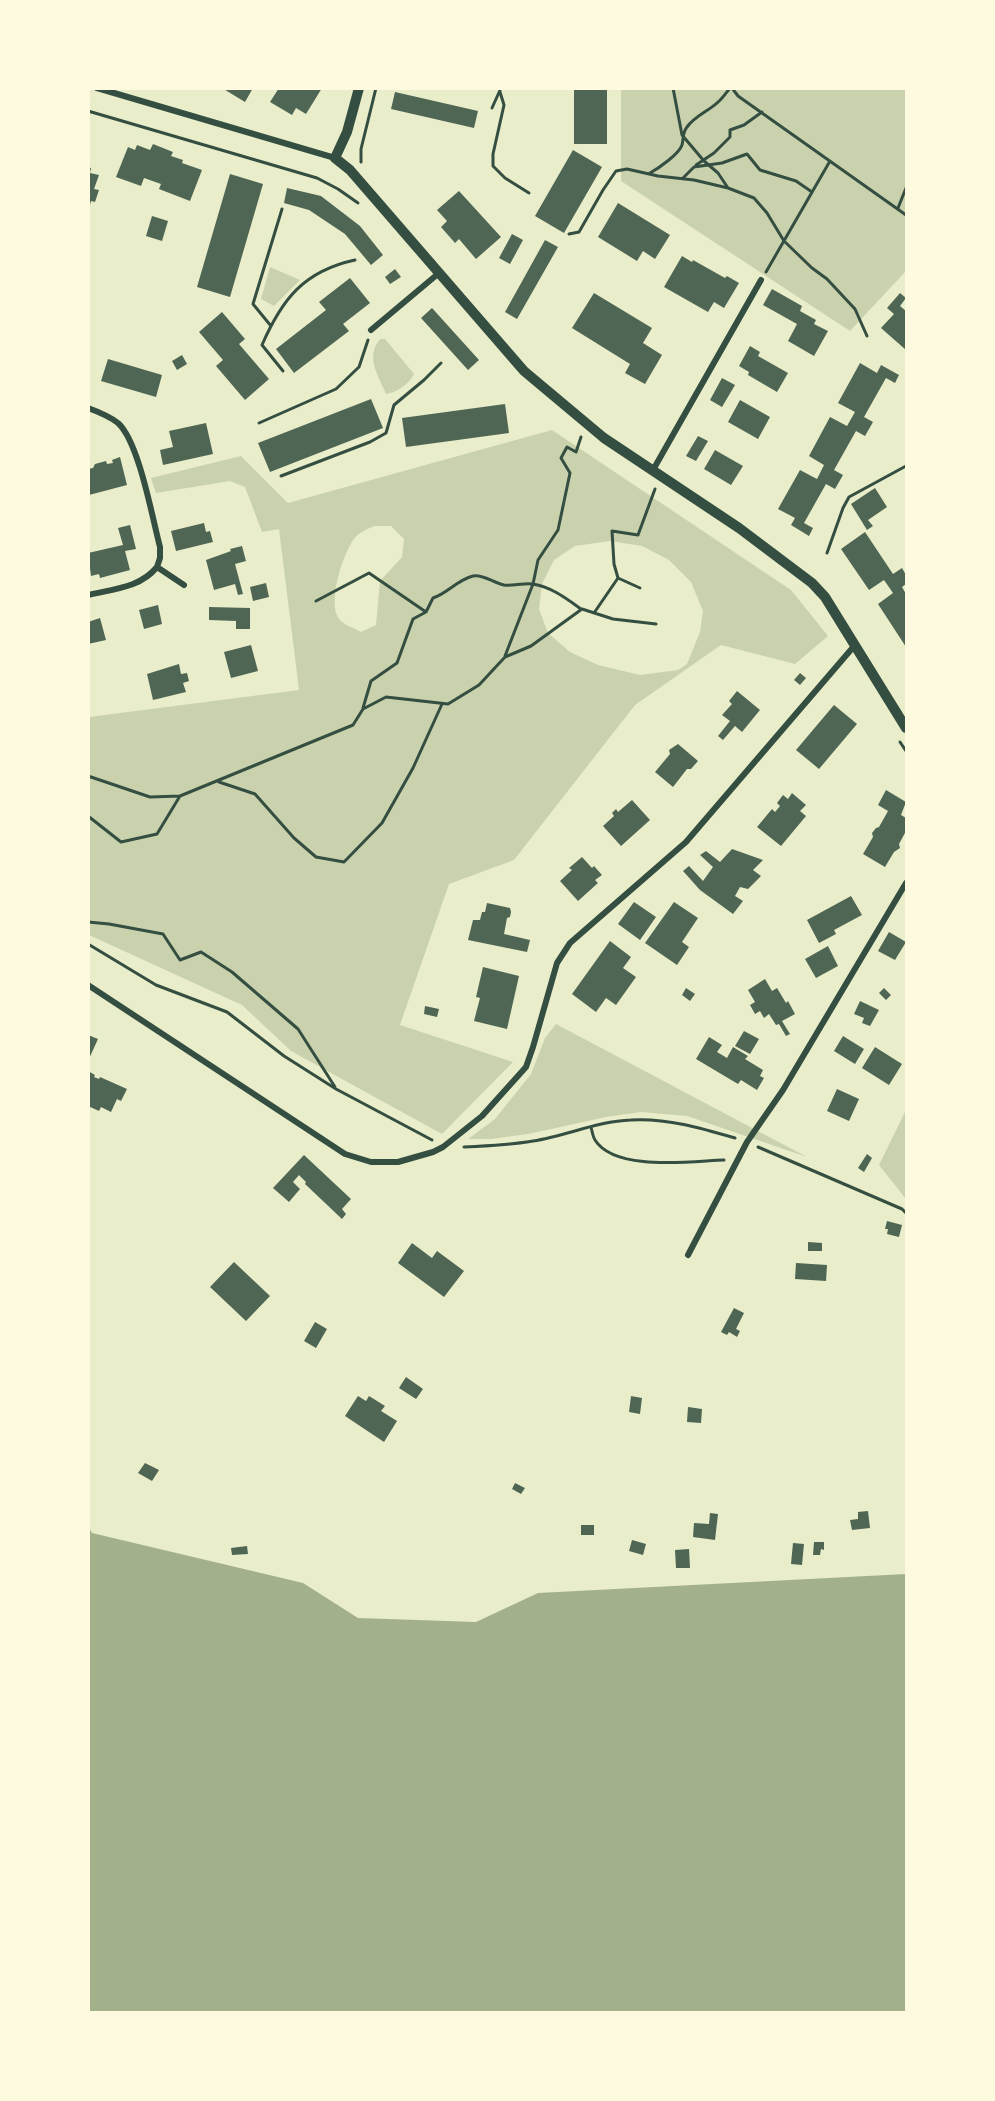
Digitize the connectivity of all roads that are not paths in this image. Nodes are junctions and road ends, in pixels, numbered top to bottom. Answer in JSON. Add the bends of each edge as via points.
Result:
{"nodes":[{"id":1,"x":97,"y":88,"type":"edge"},
{"id":2,"x":359,"y":88,"type":"edge"},
{"id":3,"x":335,"y":158,"type":"junction"},
{"id":4,"x":439,"y":273,"type":"junction"},
{"id":5,"x":761,"y":280,"type":"road end"},
{"id":6,"x":371,"y":330,"type":"road end"},
{"id":7,"x":88,"y":408,"type":"edge"},
{"id":8,"x":653,"y":470,"type":"junction"},
{"id":9,"x":157,"y":567,"type":"junction"},
{"id":10,"x":184,"y":585,"type":"dead end"},
{"id":11,"x":88,"y":595,"type":"edge"},
{"id":12,"x":856,"y":645,"type":"junction"},
{"id":13,"x":906,"y":727,"type":"edge"},
{"id":14,"x":906,"y":883,"type":"edge"},
{"id":15,"x":88,"y":985,"type":"edge"},
{"id":16,"x":688,"y":1255,"type":"dead end"}],
"edges":[{"from":1,"to":3,"type":"street"},
{"from":2,"to":3,"type":"street"},
{"from":3,"to":4,"type":"street","via":[[370,192]]},
{"from":4,"to":6,"type":"street"},
{"from":4,"to":8,"type":"street","via":[[524,371],[604,438]]},
{"from":5,"to":8,"type":"street"},
{"from":7,"to":9,"type":"street","via":[[118,424],[132,446],[160,547]]},
{"from":8,"to":12,"type":"street","via":[[740,528],[812,583]]},
{"from":9,"to":10,"type":"street"},
{"from":9,"to":11,"type":"street","via":[[139,583]]},
{"from":12,"to":13,"type":"street"},
{"from":12,"to":15,"type":"street","via":[[686,842],[570,943],[557,963],[526,1067],[482,1116],[433,1152],[398,1162],[371,1162],[345,1154]]},
{"from":14,"to":16,"type":"street","via":[[783,1090],[747,1143]]}]}
